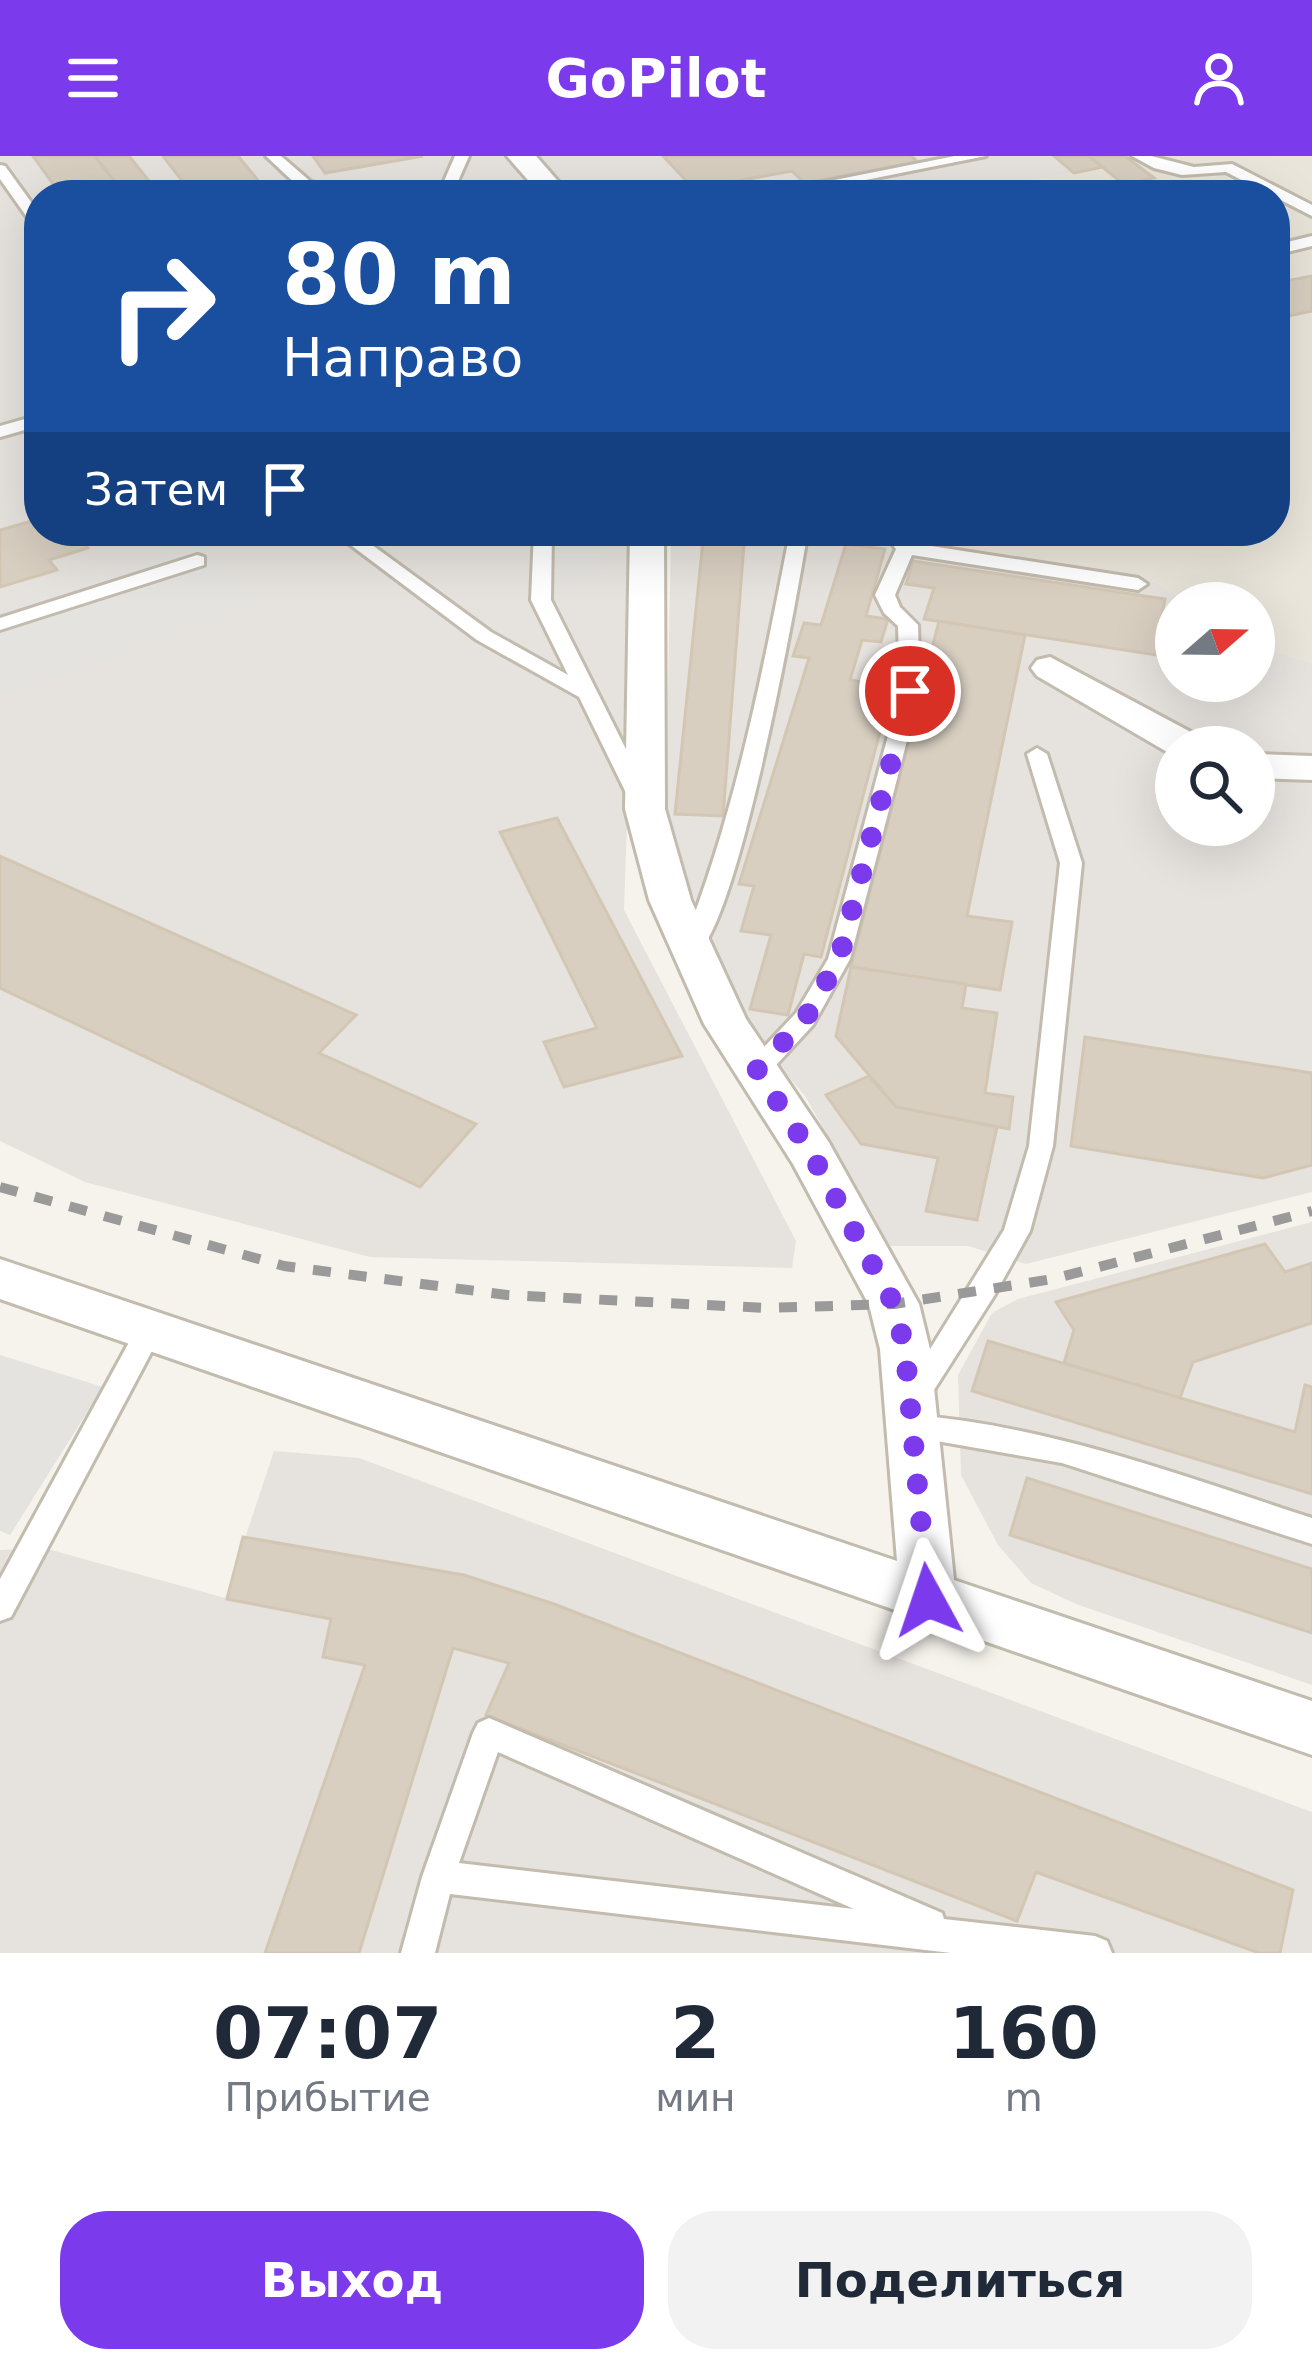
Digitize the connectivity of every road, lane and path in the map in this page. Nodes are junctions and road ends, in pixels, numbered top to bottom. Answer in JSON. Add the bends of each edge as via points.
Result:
{"nodes":[{"id":1,"x":273,"y":156,"type":"edge"},
{"id":2,"x":521,"y":156,"type":"edge"},
{"id":3,"x":980,"y":156,"type":"edge"},
{"id":4,"x":1139,"y":156,"type":"edge"},
{"id":5,"x":1228,"y":162,"type":"edge"},
{"id":6,"x":0,"y":169,"type":"edge"},
{"id":7,"x":299,"y":180,"type":"edge"},
{"id":8,"x":543,"y":180,"type":"edge"},
{"id":9,"x":848,"y":180,"type":"edge"},
{"id":10,"x":1259,"y":180,"type":"edge"},
{"id":11,"x":24,"y":203,"type":"edge"},
{"id":12,"x":361,"y":546,"type":"edge"},
{"id":13,"x":543,"y":546,"type":"edge"},
{"id":14,"x":647,"y":546,"type":"edge"},
{"id":15,"x":796,"y":546,"type":"edge"},
{"id":16,"x":896,"y":546,"type":"edge"},
{"id":17,"x":935,"y":546,"type":"edge"},
{"id":18,"x":197,"y":561,"type":"dead end"},
{"id":19,"x":1138,"y":584,"type":"dead end"},
{"id":20,"x":0,"y":624,"type":"edge"},
{"id":21,"x":1049,"y":668,"type":"dead end"},
{"id":22,"x":588,"y":694,"type":"junction"},
{"id":23,"x":1155,"y":728,"type":"edge"},
{"id":24,"x":1037,"y":754,"type":"dead end"},
{"id":25,"x":1275,"y":767,"type":"edge"},
{"id":26,"x":1312,"y":768,"type":"edge"},
{"id":27,"x":645,"y":809,"type":"junction"},
{"id":28,"x":692,"y":949,"type":"junction"},
{"id":29,"x":757,"y":1070,"type":"junction"},
{"id":30,"x":0,"y":1279,"type":"edge"},
{"id":31,"x":149,"y":1332,"type":"junction"},
{"id":32,"x":910,"y":1416,"type":"junction"},
{"id":33,"x":1312,"y":1531,"type":"edge"},
{"id":34,"x":928,"y":1600,"type":"junction"},
{"id":35,"x":0,"y":1608,"type":"edge"},
{"id":36,"x":1312,"y":1728,"type":"edge"},
{"id":37,"x":438,"y":1877,"type":"junction"},
{"id":38,"x":956,"y":1937,"type":"junction"},
{"id":39,"x":418,"y":1953,"type":"edge"},
{"id":40,"x":1095,"y":1953,"type":"edge"}],
"edges":[{"from":1,"to":7,"type":"lane"},
{"from":2,"to":8,"type":"street"},
{"from":3,"to":9,"type":"lane"},
{"from":4,"to":5,"type":"lane","via":[[1178,170],[1214,172]]},
{"from":5,"to":10,"type":"lane"},
{"from":6,"to":11,"type":"lane"},
{"from":12,"to":22,"type":"lane","via":[[484,636]]},
{"from":13,"to":22,"type":"lane","via":[[541,600]]},
{"from":14,"to":27,"type":"street"},
{"from":15,"to":28,"type":"lane","via":[[755,762]]},
{"from":16,"to":29,"type":"lane","via":[[885,596],[908,625],[910,691],[839,959],[805,1019]]},
{"from":17,"to":19,"type":"lane"},
{"from":18,"to":20,"type":"lane"},
{"from":21,"to":23,"type":"street"},
{"from":22,"to":27,"type":"lane"},
{"from":24,"to":32,"type":"lane","via":[[1071,863],[1041,1146],[1017,1231]]},
{"from":25,"to":26,"type":"street"},
{"from":27,"to":28,"type":"street"},
{"from":28,"to":29,"type":"street"},
{"from":29,"to":32,"type":"street","via":[[894,1304]]},
{"from":30,"to":31,"type":"street"},
{"from":31,"to":34,"type":"street"},
{"from":31,"to":35,"type":"lane"},
{"from":32,"to":33,"type":"lane","via":[[1156,1480]]},
{"from":32,"to":34,"type":"street"},
{"from":34,"to":36,"type":"street"},
{"from":37,"to":38,"type":"lane"},
{"from":37,"to":38,"type":"lane","via":[[489,1733]]},
{"from":37,"to":39,"type":"lane"},
{"from":38,"to":40,"type":"lane"}]}
